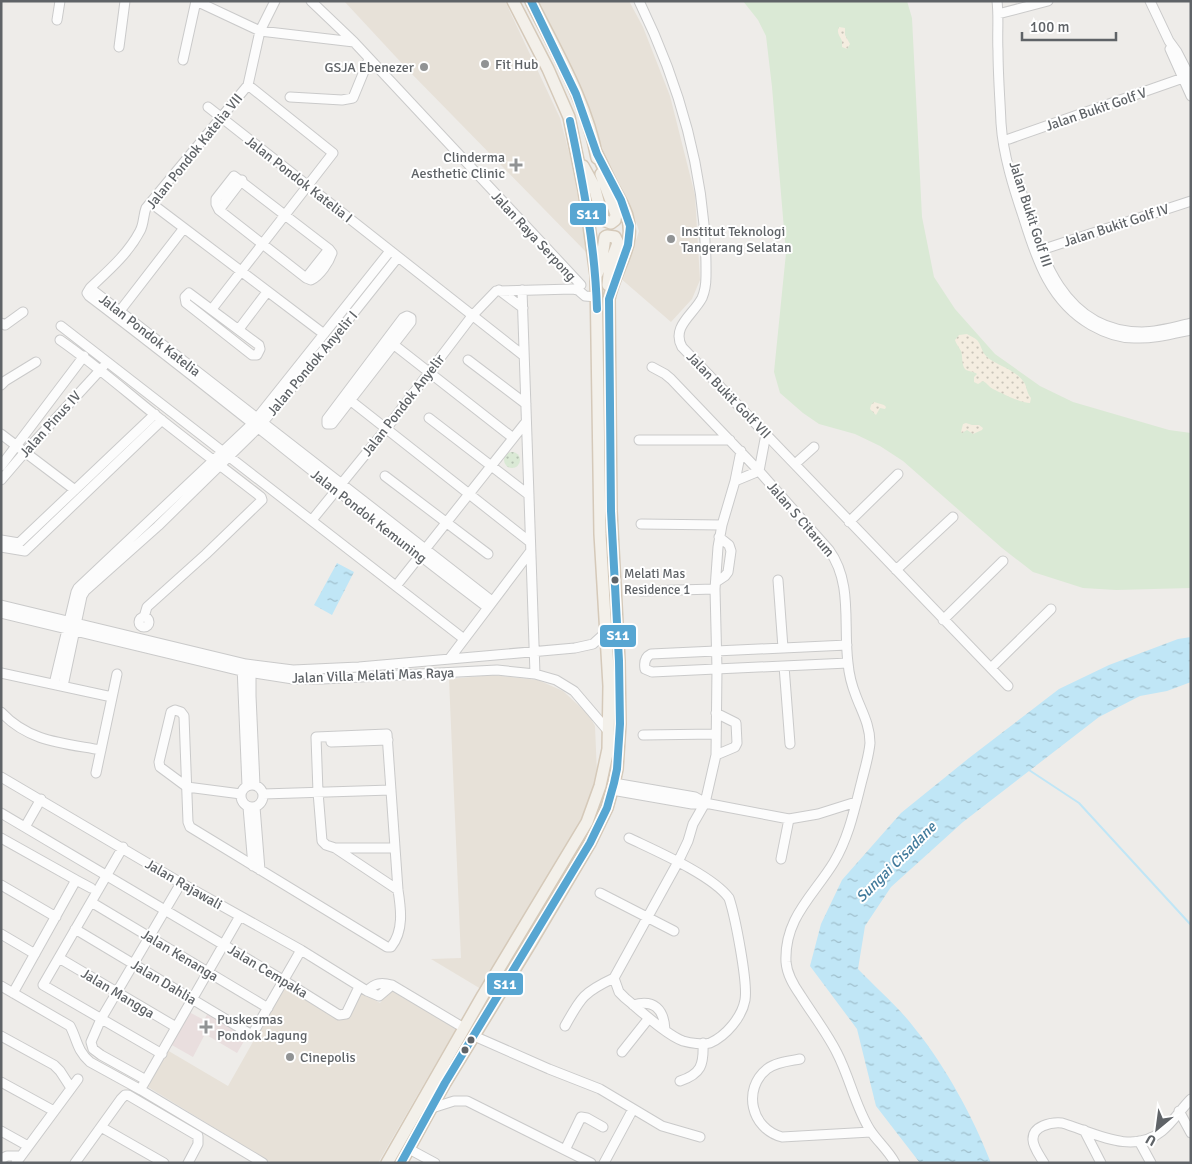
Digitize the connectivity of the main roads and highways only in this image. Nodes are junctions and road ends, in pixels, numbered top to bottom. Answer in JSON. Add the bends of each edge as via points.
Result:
{"nodes":[{"id":1,"x":513,"y":1,"type":"edge"},
{"id":2,"x":531,"y":1,"type":"edge"},
{"id":3,"x":596,"y":152,"type":"junction"},
{"id":4,"x":578,"y":156,"type":"junction"},
{"id":5,"x":596,"y":278,"type":"junction"},
{"id":6,"x":603,"y":298,"type":"junction"},
{"id":7,"x":528,"y":919,"type":"junction"},
{"id":8,"x":540,"y":927,"type":"junction"},
{"id":9,"x":387,"y":1163,"type":"edge"},
{"id":10,"x":401,"y":1163,"type":"edge"}],
"edges":[{"from":1,"to":4,"type":"main road","via":[[569,117]]},
{"from":2,"to":3,"type":"main road","via":[[571,83]]},
{"from":3,"to":4,"type":"main road","via":[[603,183],[616,214],[610,223],[603,220],[594,186]]},
{"from":3,"to":6,"type":"main road","name":"Jalan Raya Serpong","via":[[623,203],[630,226],[628,246]]},
{"from":4,"to":5,"type":"main road","name":"Jalan Raya Serpong"},
{"from":5,"to":6,"type":"main road","name":"Jalan Raya Serpong"},
{"from":5,"to":6,"type":"main road","via":[[602,264],[605,237],[615,237],[618,243]]},
{"from":6,"to":7,"type":"main road","name":"Jalan Raya Serpong","via":[[600,534],[609,686],[606,764],[595,804]]},
{"from":6,"to":8,"type":"main road","name":"Jalan Raya Serpong","via":[[619,661],[617,769],[598,827]]},
{"from":7,"to":8,"type":"main road"},
{"from":7,"to":9,"type":"main road","name":"Jalan Raya Serpong"},
{"from":8,"to":10,"type":"main road","name":"Jalan Raya Serpong"}]}
